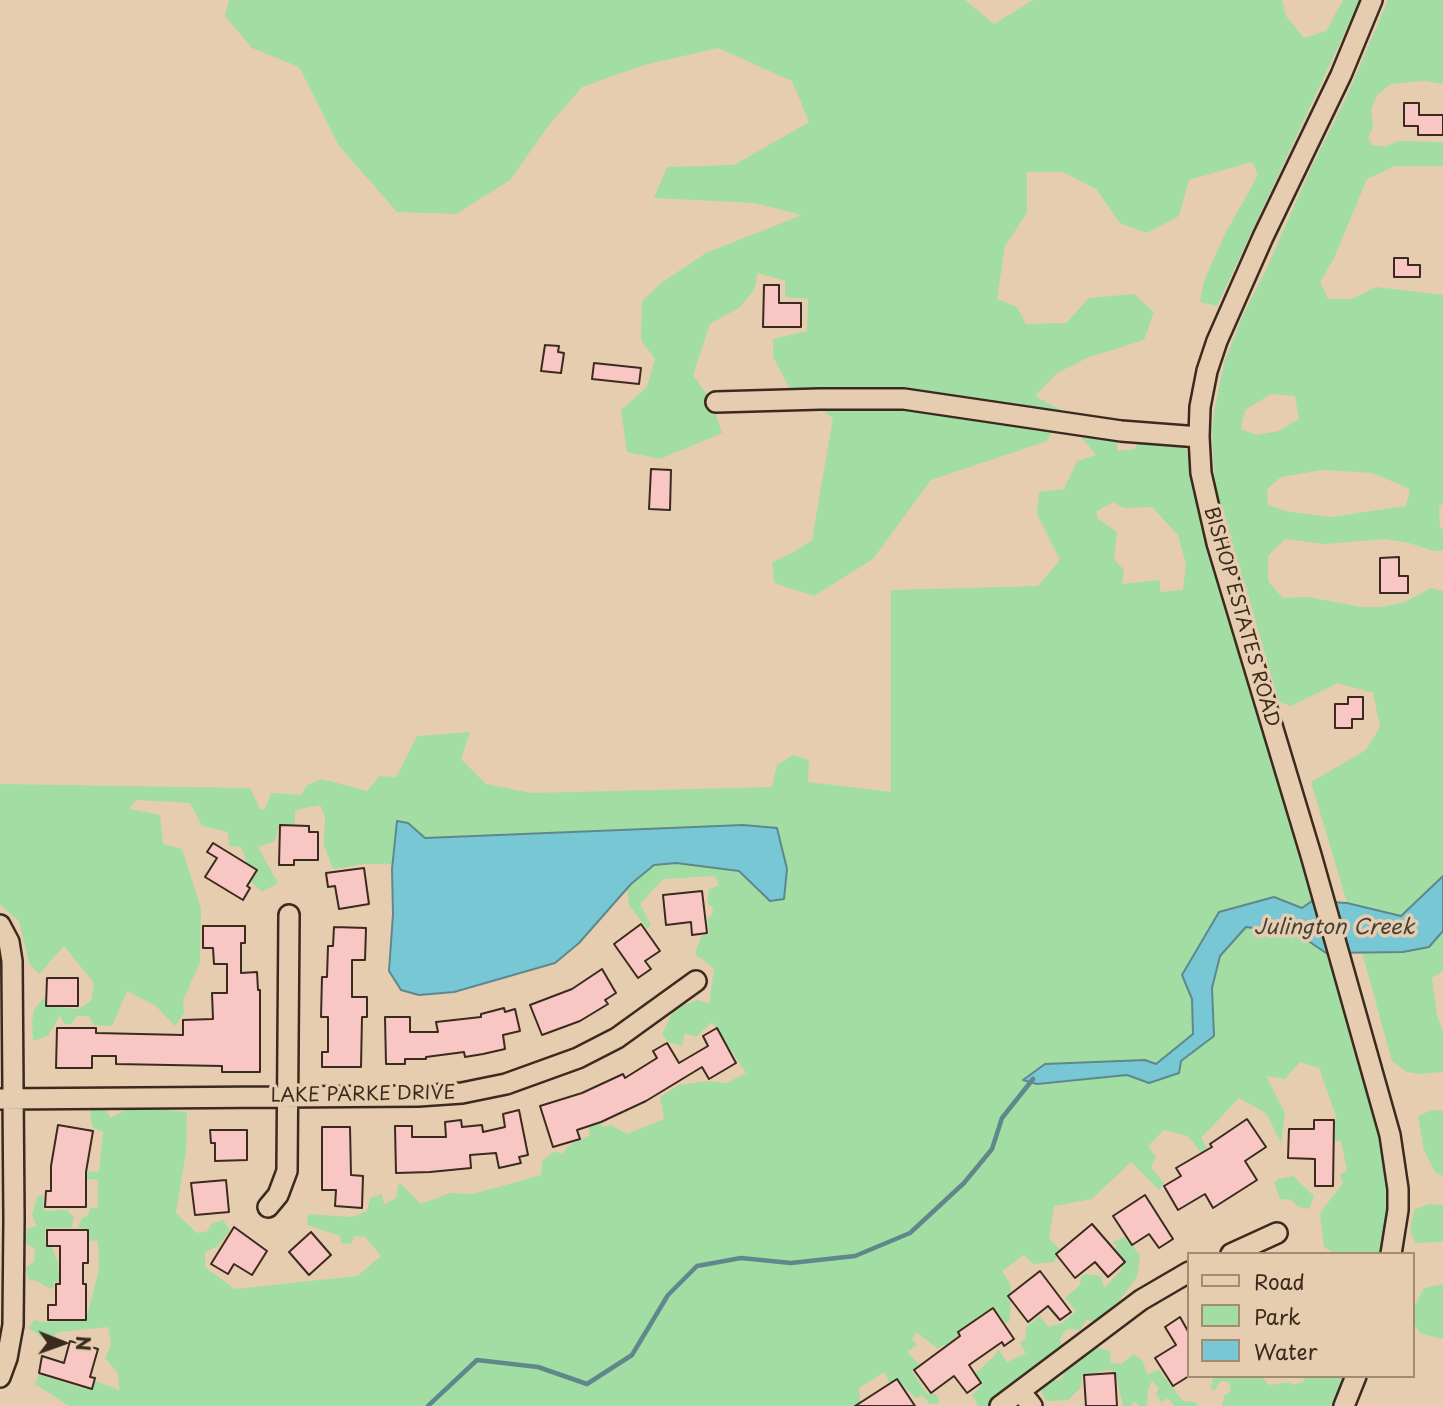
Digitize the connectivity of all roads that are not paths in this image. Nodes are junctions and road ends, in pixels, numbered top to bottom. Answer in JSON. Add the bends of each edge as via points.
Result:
{"nodes":[{"id":1,"x":1372,"y":0,"type":"edge"},
{"id":2,"x":716,"y":402,"type":"dead end"},
{"id":3,"x":1199,"y":437,"type":"junction"},
{"id":4,"x":289,"y":915,"type":"dead end"},
{"id":5,"x":0,"y":925,"type":"edge"},
{"id":6,"x":696,"y":981,"type":"dead end"},
{"id":7,"x":289,"y":1097,"type":"junction"},
{"id":8,"x":6,"y":1098,"type":"edge"},
{"id":9,"x":268,"y":1207,"type":"dead end"},
{"id":10,"x":1278,"y":1233,"type":"dead end"},
{"id":11,"x":1235,"y":1252,"type":"edge"},
{"id":12,"x":1391,"y":1252,"type":"edge"},
{"id":13,"x":1188,"y":1273,"type":"edge"},
{"id":14,"x":7,"y":1289,"type":"edge"},
{"id":15,"x":0,"y":1377,"type":"edge"},
{"id":16,"x":1355,"y":1378,"type":"edge"},
{"id":17,"x":1026,"y":1399,"type":"edge"},
{"id":18,"x":1000,"y":1406,"type":"edge"},
{"id":19,"x":1344,"y":1406,"type":"edge"}],
"edges":[{"from":1,"to":3,"type":"street","name":"BISHOP ESTATES ROAD","via":[[1217,341],[1200,407]]},
{"from":2,"to":3,"type":"street","via":[[904,399],[1121,431]]},
{"from":3,"to":12,"type":"street","name":"BISHOP ESTATES ROAD","via":[[1201,473],[1217,543],[1390,1135],[1398,1189]]},
{"from":4,"to":7,"type":"street"},
{"from":5,"to":8,"type":"street","via":[[12,961]]},
{"from":6,"to":7,"type":"street","name":"LAKE PARKE DRIVE","via":[[617,1038],[578,1058],[506,1084],[418,1096]]},
{"from":7,"to":8,"type":"street","name":"LAKE PARKE DRIVE"},
{"from":7,"to":9,"type":"street","via":[[287,1171]]},
{"from":8,"to":14,"type":"street"},
{"from":10,"to":11,"type":"street"},
{"from":13,"to":17,"type":"street","via":[[1141,1300]]},
{"from":14,"to":15,"type":"street","via":[[11,1342]]},
{"from":16,"to":19,"type":"street"},
{"from":17,"to":18,"type":"street"}]}
